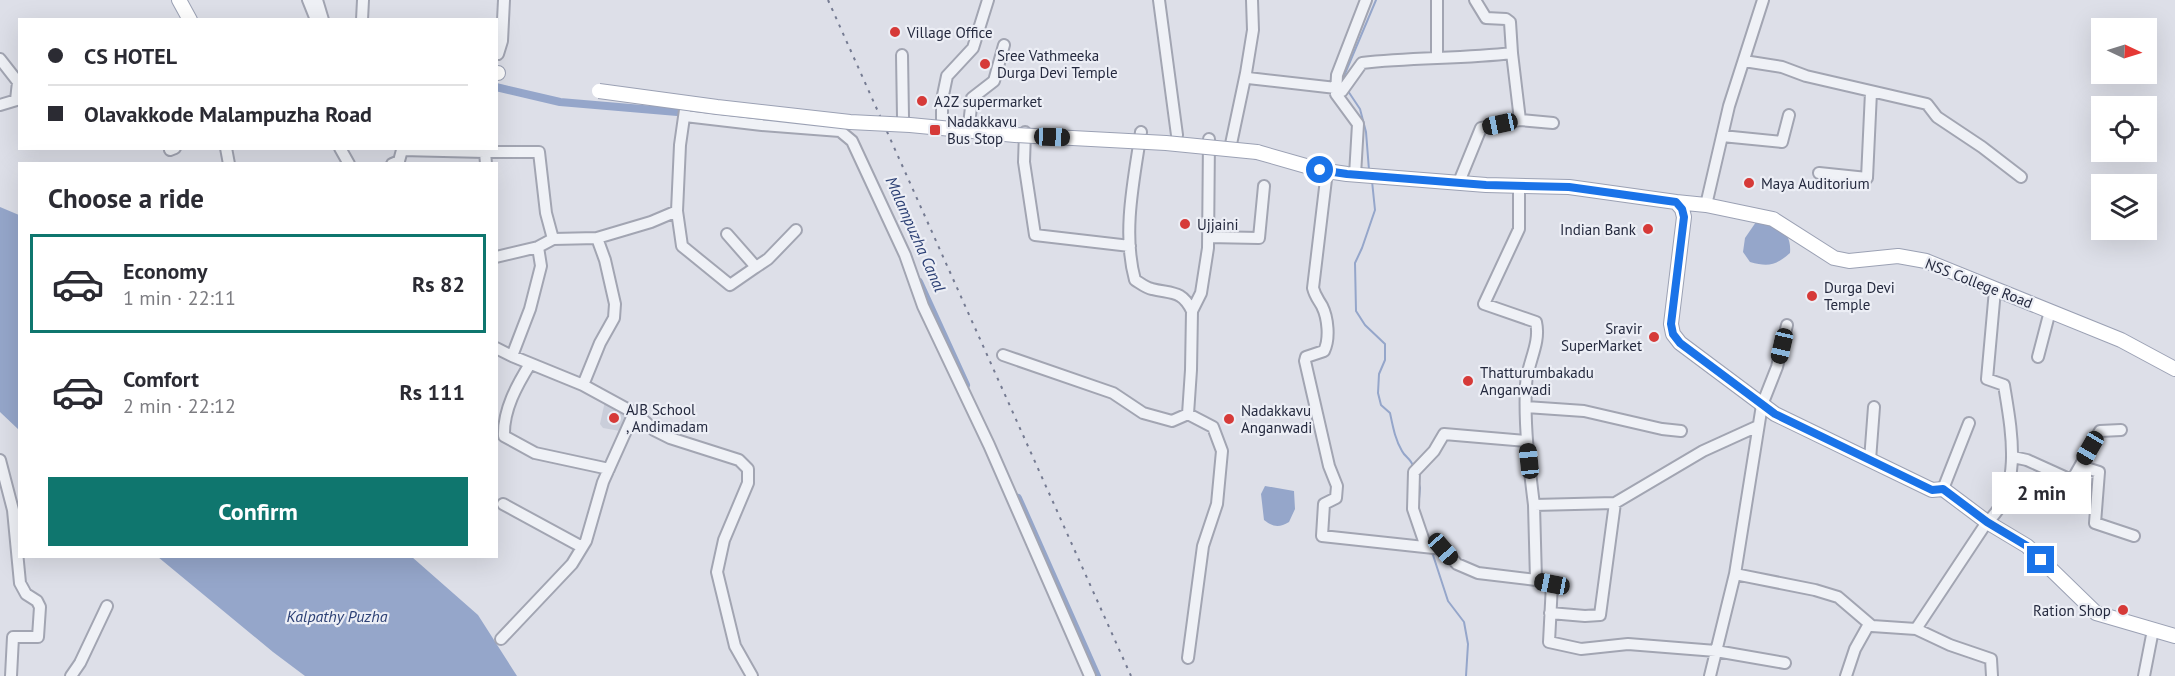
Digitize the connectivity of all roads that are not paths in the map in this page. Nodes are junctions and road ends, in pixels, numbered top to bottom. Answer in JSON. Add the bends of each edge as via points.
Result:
{"nodes":[{"id":1,"x":179,"y":0,"type":"edge"},
{"id":2,"x":308,"y":0,"type":"edge"},
{"id":3,"x":317,"y":0,"type":"edge"},
{"id":4,"x":363,"y":0,"type":"edge"},
{"id":5,"x":504,"y":0,"type":"edge"},
{"id":6,"x":988,"y":0,"type":"edge"},
{"id":7,"x":1158,"y":0,"type":"edge"},
{"id":8,"x":1252,"y":0,"type":"edge"},
{"id":9,"x":1366,"y":0,"type":"edge"},
{"id":10,"x":1437,"y":0,"type":"edge"},
{"id":11,"x":1475,"y":0,"type":"edge"},
{"id":12,"x":1763,"y":0,"type":"edge"},
{"id":13,"x":188,"y":18,"type":"edge"},
{"id":14,"x":315,"y":18,"type":"edge"},
{"id":15,"x":322,"y":18,"type":"edge"},
{"id":16,"x":362,"y":18,"type":"edge"},
{"id":17,"x":1004,"y":45,"type":"dead end"},
{"id":18,"x":498,"y":51,"type":"edge"},
{"id":19,"x":1512,"y":52,"type":"junction"},
{"id":20,"x":902,"y":55,"type":"dead end"},
{"id":21,"x":1437,"y":58,"type":"junction"},
{"id":22,"x":0,"y":59,"type":"edge"},
{"id":23,"x":1744,"y":61,"type":"junction"},
{"id":24,"x":1246,"y":73,"type":"junction"},
{"id":25,"x":599,"y":91,"type":"dead end"},
{"id":26,"x":1338,"y":91,"type":"junction"},
{"id":27,"x":1871,"y":92,"type":"junction"},
{"id":28,"x":18,"y":99,"type":"edge"},
{"id":29,"x":0,"y":105,"type":"edge"},
{"id":30,"x":822,"y":112,"type":"dead end"},
{"id":31,"x":1789,"y":115,"type":"dead end"},
{"id":32,"x":903,"y":117,"type":"dead end"},
{"id":33,"x":1520,"y":120,"type":"junction"},
{"id":34,"x":942,"y":121,"type":"dead end"},
{"id":35,"x":1553,"y":123,"type":"dead end"},
{"id":36,"x":969,"y":125,"type":"dead end"},
{"id":37,"x":824,"y":129,"type":"junction"},
{"id":38,"x":1025,"y":132,"type":"dead end"},
{"id":39,"x":1141,"y":132,"type":"dead end"},
{"id":40,"x":1177,"y":135,"type":"dead end"},
{"id":41,"x":1722,"y":136,"type":"junction"},
{"id":42,"x":1209,"y":139,"type":"dead end"},
{"id":43,"x":1231,"y":144,"type":"dead end"},
{"id":44,"x":402,"y":150,"type":"edge"},
{"id":45,"x":449,"y":158,"type":"edge"},
{"id":46,"x":486,"y":158,"type":"edge"},
{"id":47,"x":1327,"y":171,"type":"junction"},
{"id":48,"x":1818,"y":174,"type":"dead end"},
{"id":49,"x":1365,"y":175,"type":"junction"},
{"id":50,"x":2020,"y":177,"type":"dead end"},
{"id":51,"x":1459,"y":182,"type":"junction"},
{"id":52,"x":1264,"y":186,"type":"dead end"},
{"id":53,"x":1519,"y":186,"type":"junction"},
{"id":54,"x":1676,"y":202,"type":"junction"},
{"id":55,"x":1706,"y":206,"type":"junction"},
{"id":56,"x":677,"y":211,"type":"junction"},
{"id":57,"x":796,"y":230,"type":"dead end"},
{"id":58,"x":727,"y":234,"type":"dead end"},
{"id":59,"x":1208,"y":237,"type":"junction"},
{"id":60,"x":597,"y":238,"type":"junction"},
{"id":61,"x":553,"y":239,"type":"junction"},
{"id":62,"x":1130,"y":246,"type":"junction"},
{"id":63,"x":538,"y":247,"type":"junction"},
{"id":64,"x":498,"y":257,"type":"edge"},
{"id":65,"x":756,"y":267,"type":"junction"},
{"id":66,"x":1995,"y":290,"type":"junction"},
{"id":67,"x":1192,"y":311,"type":"junction"},
{"id":68,"x":2049,"y":311,"type":"junction"},
{"id":69,"x":1786,"y":326,"type":"dead end"},
{"id":70,"x":498,"y":349,"type":"edge"},
{"id":71,"x":1003,"y":355,"type":"dead end"},
{"id":72,"x":512,"y":356,"type":"junction"},
{"id":73,"x":2037,"y":357,"type":"dead end"},
{"id":74,"x":530,"y":364,"type":"junction"},
{"id":75,"x":2175,"y":369,"type":"edge"},
{"id":76,"x":583,"y":385,"type":"junction"},
{"id":77,"x":1762,"y":405,"type":"junction"},
{"id":78,"x":1526,"y":407,"type":"junction"},
{"id":79,"x":1874,"y":407,"type":"dead end"},
{"id":80,"x":634,"y":413,"type":"junction"},
{"id":81,"x":1188,"y":414,"type":"junction"},
{"id":82,"x":1969,"y":423,"type":"dead end"},
{"id":83,"x":1758,"y":426,"type":"junction"},
{"id":84,"x":2121,"y":430,"type":"dead end"},
{"id":85,"x":1681,"y":431,"type":"dead end"},
{"id":86,"x":1527,"y":441,"type":"junction"},
{"id":87,"x":2013,"y":457,"type":"junction"},
{"id":88,"x":0,"y":460,"type":"edge"},
{"id":89,"x":1870,"y":460,"type":"junction"},
{"id":90,"x":2080,"y":466,"type":"junction"},
{"id":91,"x":609,"y":469,"type":"junction"},
{"id":92,"x":1943,"y":489,"type":"junction"},
{"id":93,"x":5,"y":496,"type":"edge"},
{"id":94,"x":1615,"y":503,"type":"junction"},
{"id":95,"x":504,"y":504,"type":"dead end"},
{"id":96,"x":1534,"y":505,"type":"junction"},
{"id":97,"x":1987,"y":522,"type":"junction"},
{"id":98,"x":2134,"y":536,"type":"dead end"},
{"id":99,"x":582,"y":547,"type":"junction"},
{"id":100,"x":1426,"y":548,"type":"junction"},
{"id":101,"x":1736,"y":574,"type":"junction"},
{"id":102,"x":1536,"y":580,"type":"junction"},
{"id":103,"x":107,"y":606,"type":"dead end"},
{"id":104,"x":1550,"y":613,"type":"junction"},
{"id":105,"x":1869,"y":624,"type":"junction"},
{"id":106,"x":1916,"y":629,"type":"junction"},
{"id":107,"x":2153,"y":630,"type":"junction"},
{"id":108,"x":2175,"y":636,"type":"edge"},
{"id":109,"x":501,"y":639,"type":"dead end"},
{"id":110,"x":1716,"y":651,"type":"junction"},
{"id":111,"x":1188,"y":658,"type":"dead end"},
{"id":112,"x":1785,"y":663,"type":"dead end"},
{"id":113,"x":11,"y":676,"type":"edge"},
{"id":114,"x":71,"y":676,"type":"edge"},
{"id":115,"x":752,"y":676,"type":"edge"},
{"id":116,"x":1090,"y":676,"type":"edge"},
{"id":117,"x":1711,"y":676,"type":"edge"},
{"id":118,"x":1846,"y":676,"type":"edge"},
{"id":119,"x":1992,"y":676,"type":"edge"},
{"id":120,"x":2144,"y":676,"type":"edge"}],
"edges":[{"from":1,"to":13,"type":"main road"},
{"from":2,"to":14,"type":"street"},
{"from":3,"to":15,"type":"street"},
{"from":4,"to":16,"type":"street"},
{"from":5,"to":18,"type":"street"},
{"from":6,"to":34,"type":"street","via":[[974,48],[947,76]]},
{"from":7,"to":40,"type":"street"},
{"from":8,"to":24,"type":"street","via":[[1253,30]]},
{"from":9,"to":26,"type":"street","via":[[1337,75]]},
{"from":10,"to":21,"type":"street"},
{"from":11,"to":19,"type":"street","via":[[1486,18],[1510,22]]},
{"from":12,"to":23,"type":"street"},
{"from":17,"to":36,"type":"street","via":[[994,81],[972,98]]},
{"from":19,"to":21,"type":"street"},
{"from":19,"to":33,"type":"street"},
{"from":20,"to":32,"type":"street"},
{"from":21,"to":26,"type":"street","via":[[1362,63],[1351,81]]},
{"from":22,"to":28,"type":"street","via":[[18,82]]},
{"from":23,"to":27,"type":"street","via":[[1782,67]]},
{"from":23,"to":41,"type":"street"},
{"from":24,"to":26,"type":"street","via":[[1248,78]]},
{"from":24,"to":43,"type":"street"},
{"from":25,"to":47,"type":"main road","name":"NSS College Road","bridge":true,"via":[[850,122],[1257,152]]},
{"from":26,"to":49,"type":"street","via":[[1358,124]]},
{"from":27,"to":48,"type":"street","via":[[1867,178]]},
{"from":27,"to":50,"type":"street","via":[[1926,104],[1937,117]]},
{"from":28,"to":29,"type":"street"},
{"from":30,"to":37,"type":"street","bridge":true},
{"from":31,"to":41,"type":"street","via":[[1782,142]]},
{"from":33,"to":35,"type":"street"},
{"from":33,"to":51,"type":"street","via":[[1481,128]]},
{"from":37,"to":56,"type":"street","via":[[762,125],[685,110]]},
{"from":37,"to":116,"type":"street","via":[[844,133],[858,150],[923,306]]},
{"from":38,"to":62,"type":"street","via":[[1024,162],[1035,235]]},
{"from":39,"to":62,"type":"street"},
{"from":41,"to":55,"type":"street"},
{"from":42,"to":59,"type":"street"},
{"from":44,"to":45,"type":"street"},
{"from":45,"to":46,"type":"street"},
{"from":46,"to":61,"type":"street","via":[[539,152]]},
{"from":47,"to":49,"type":"main road","name":"NSS College Road"},
{"from":47,"to":100,"type":"street","via":[[1312,288],[1324,312],[1327,342],[1324,351],[1311,354],[1305,361],[1337,486],[1336,498],[1324,504],[1322,536]]},
{"from":49,"to":51,"type":"main road","name":"NSS College Road"},
{"from":51,"to":53,"type":"main road","name":"NSS College Road"},
{"from":52,"to":59,"type":"street","via":[[1259,238]]},
{"from":53,"to":54,"type":"main road","name":"NSS College Road","via":[[1569,187]]},
{"from":53,"to":78,"type":"street","via":[[1520,229],[1484,304],[1536,322],[1539,334],[1526,382]]},
{"from":54,"to":55,"type":"main road","name":"NSS College Road"},
{"from":54,"to":77,"type":"main road","via":[[1684,217],[1673,334]]},
{"from":55,"to":66,"type":"main road","name":"NSS College Road","via":[[1773,219],[1834,258],[1849,261],[1889,256],[1926,261]]},
{"from":56,"to":60,"type":"street"},
{"from":56,"to":65,"type":"street","via":[[682,246],[730,285]]},
{"from":57,"to":65,"type":"street"},
{"from":58,"to":65,"type":"street"},
{"from":59,"to":67,"type":"street","via":[[1200,293]]},
{"from":60,"to":61,"type":"street"},
{"from":60,"to":76,"type":"street","via":[[615,304],[614,318]]},
{"from":61,"to":63,"type":"street"},
{"from":62,"to":67,"type":"street","via":[[1135,280],[1150,289],[1186,299]]},
{"from":63,"to":64,"type":"street"},
{"from":63,"to":72,"type":"street","via":[[542,266]]},
{"from":66,"to":68,"type":"main road","name":"NSS College Road"},
{"from":66,"to":87,"type":"street","via":[[1987,379],[2004,385]]},
{"from":67,"to":81,"type":"street"},
{"from":68,"to":73,"type":"street"},
{"from":68,"to":75,"type":"main road","name":"NSS College Road","via":[[2121,340]]},
{"from":69,"to":77,"type":"street","via":[[1777,367]]},
{"from":70,"to":72,"type":"street"},
{"from":71,"to":81,"type":"street","via":[[1113,393],[1143,413],[1172,422]]},
{"from":72,"to":74,"type":"street"},
{"from":74,"to":76,"type":"street"},
{"from":74,"to":91,"type":"street","via":[[512,399],[504,436],[535,453]]},
{"from":76,"to":80,"type":"street"},
{"from":77,"to":83,"type":"street"},
{"from":77,"to":89,"type":"main road"},
{"from":78,"to":85,"type":"street","via":[[1584,411]]},
{"from":78,"to":86,"type":"street"},
{"from":79,"to":89,"type":"street"},
{"from":80,"to":91,"type":"street"},
{"from":80,"to":115,"type":"street","via":[[670,438],[738,460],[747,469],[748,483],[724,540],[717,572],[735,646]]},
{"from":81,"to":111,"type":"street","via":[[1213,427],[1222,451],[1218,504],[1203,546]]},
{"from":82,"to":92,"type":"street"},
{"from":83,"to":94,"type":"street","via":[[1703,451]]},
{"from":83,"to":101,"type":"street"},
{"from":84,"to":90,"type":"street","via":[[2100,431]]},
{"from":86,"to":96,"type":"street"},
{"from":86,"to":100,"type":"street","via":[[1444,434],[1414,472],[1413,509]]},
{"from":87,"to":90,"type":"street","via":[[2069,480]]},
{"from":87,"to":97,"type":"street","via":[[2000,511]]},
{"from":88,"to":93,"type":"street"},
{"from":89,"to":92,"type":"main road","via":[[1932,490]]},
{"from":90,"to":98,"type":"street","via":[[2098,472],[2095,523]]},
{"from":91,"to":99,"type":"street"},
{"from":92,"to":97,"type":"main road"},
{"from":93,"to":113,"type":"street","via":[[13,510],[20,583],[40,607],[38,637],[13,636]]},
{"from":94,"to":96,"type":"street"},
{"from":94,"to":104,"type":"street","via":[[1600,615]]},
{"from":95,"to":99,"type":"street"},
{"from":96,"to":102,"type":"street"},
{"from":97,"to":106,"type":"street"},
{"from":97,"to":107,"type":"main road","via":[[2027,546],[2096,613]]},
{"from":99,"to":109,"type":"street","via":[[572,564]]},
{"from":100,"to":102,"type":"street","via":[[1443,549],[1456,564],[1478,573]]},
{"from":101,"to":105,"type":"street","via":[[1838,597]]},
{"from":101,"to":110,"type":"street"},
{"from":102,"to":104,"type":"street","via":[[1552,584]]},
{"from":103,"to":114,"type":"street"},
{"from":104,"to":110,"type":"street","via":[[1549,642],[1581,648],[1628,644]]},
{"from":105,"to":106,"type":"street"},
{"from":105,"to":118,"type":"street"},
{"from":106,"to":119,"type":"street","via":[[1991,659]]},
{"from":107,"to":108,"type":"main road"},
{"from":107,"to":120,"type":"street"},
{"from":110,"to":112,"type":"street"},
{"from":110,"to":117,"type":"street"}]}
